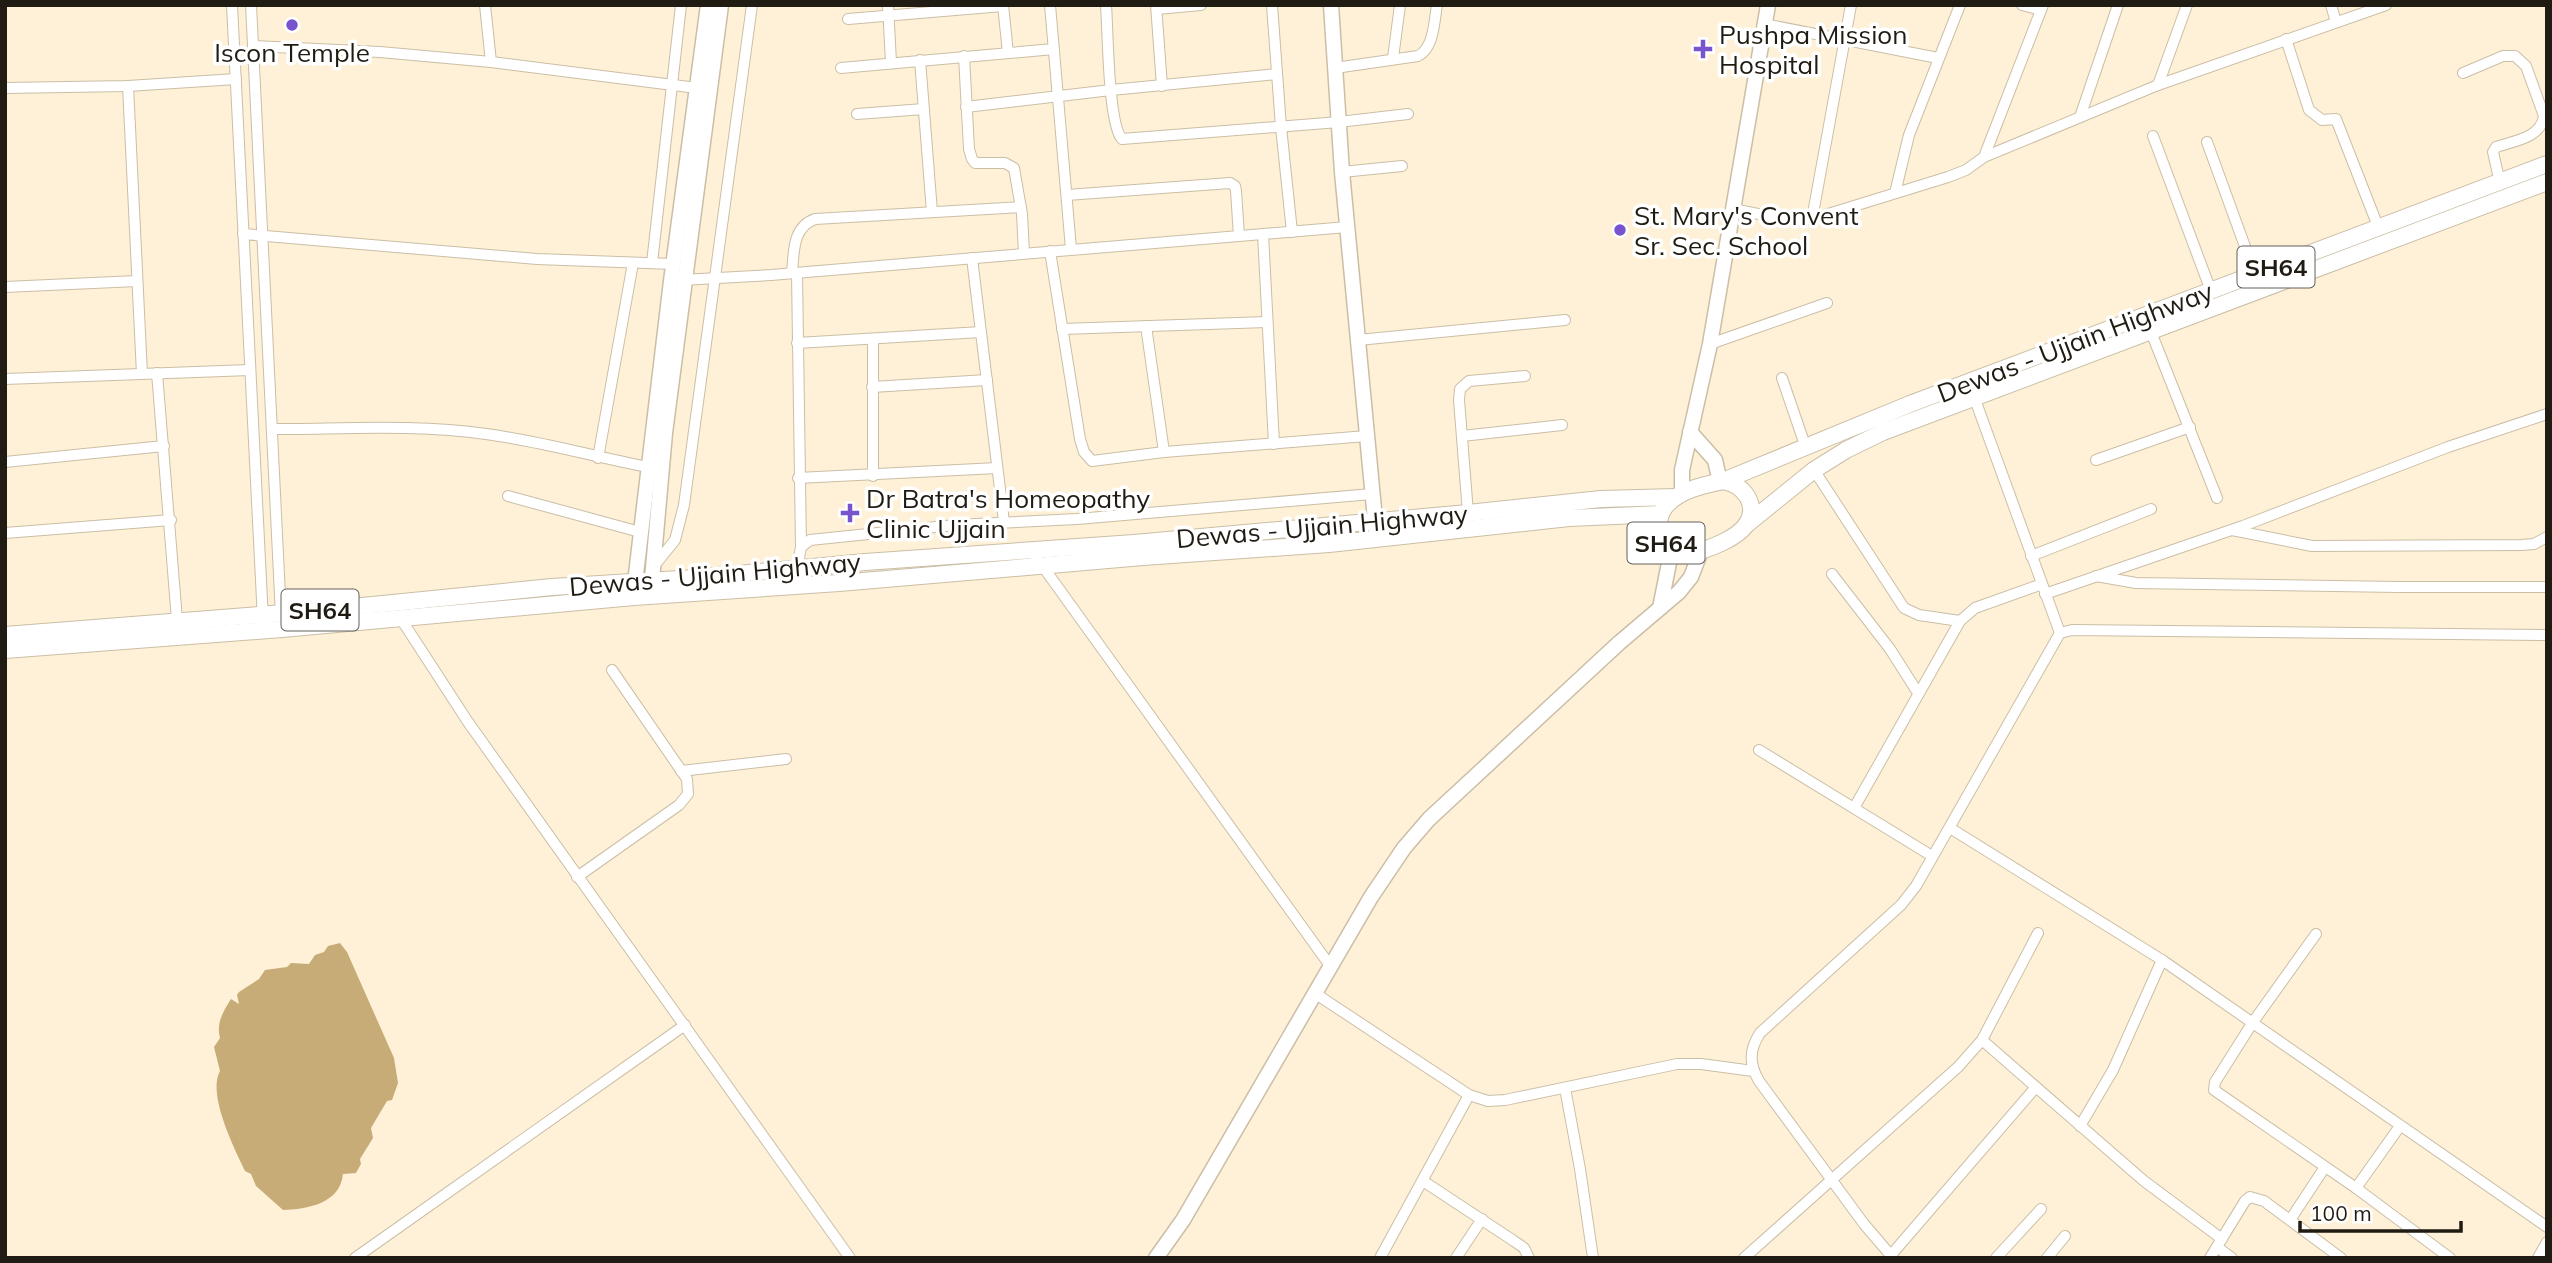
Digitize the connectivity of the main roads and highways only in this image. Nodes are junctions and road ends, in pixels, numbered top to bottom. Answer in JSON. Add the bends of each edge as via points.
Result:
{"nodes":[{"id":1,"x":2547,"y":164,"type":"edge"},
{"id":2,"x":2547,"y":182,"type":"edge"},
{"id":3,"x":1972,"y":391,"type":"junction"},
{"id":4,"x":1721,"y":482,"type":"junction"},
{"id":5,"x":1679,"y":495,"type":"junction"},
{"id":6,"x":1661,"y":514,"type":"junction"},
{"id":7,"x":1746,"y":525,"type":"junction"},
{"id":8,"x":652,"y":582,"type":"junction"},
{"id":9,"x":561,"y":595,"type":"junction"},
{"id":10,"x":5,"y":635,"type":"edge"},
{"id":11,"x":5,"y":650,"type":"edge"}],
"edges":[{"from":1,"to":3,"type":"main road","name":"Dewas - Ujjain Highway","number":"SH64","via":[[2211,291]]},
{"from":2,"to":3,"type":"main road","name":"Dewas - Ujjain Highway","number":"SH64","via":[[2151,332]]},
{"from":3,"to":4,"type":"main road","name":"Dewas - Ujjain Highway","number":"SH64","via":[[1856,426]]},
{"from":3,"to":7,"type":"main road","name":"Dewas - Ujjain Highway","number":"SH64","via":[[1846,450]]},
{"from":4,"to":5,"type":"main road","name":"Dewas - Ujjain Highway","number":"SH64"},
{"from":4,"to":7,"type":"main road","via":[[1737,485],[1749,499]]},
{"from":5,"to":6,"type":"main road","number":"SH64"},
{"from":5,"to":8,"type":"main road","name":"Dewas - Ujjain Highway","number":"SH64"},
{"from":6,"to":7,"type":"main road","name":"Dewas - Ujjain Highway","number":"SH64","via":[[1665,541],[1690,553],[1736,534]]},
{"from":6,"to":8,"type":"main road","name":"Dewas - Ujjain Highway","number":"SH64","via":[[1569,518],[839,583]]},
{"from":8,"to":9,"type":"main road","name":"Dewas - Ujjain Highway","number":"SH64","via":[[634,589]]},
{"from":9,"to":10,"type":"main road","name":"Dewas - Ujjain Highway","number":"SH64"},
{"from":9,"to":11,"type":"main road","name":"Dewas - Ujjain Highway","number":"SH64","via":[[401,619]]}]}
